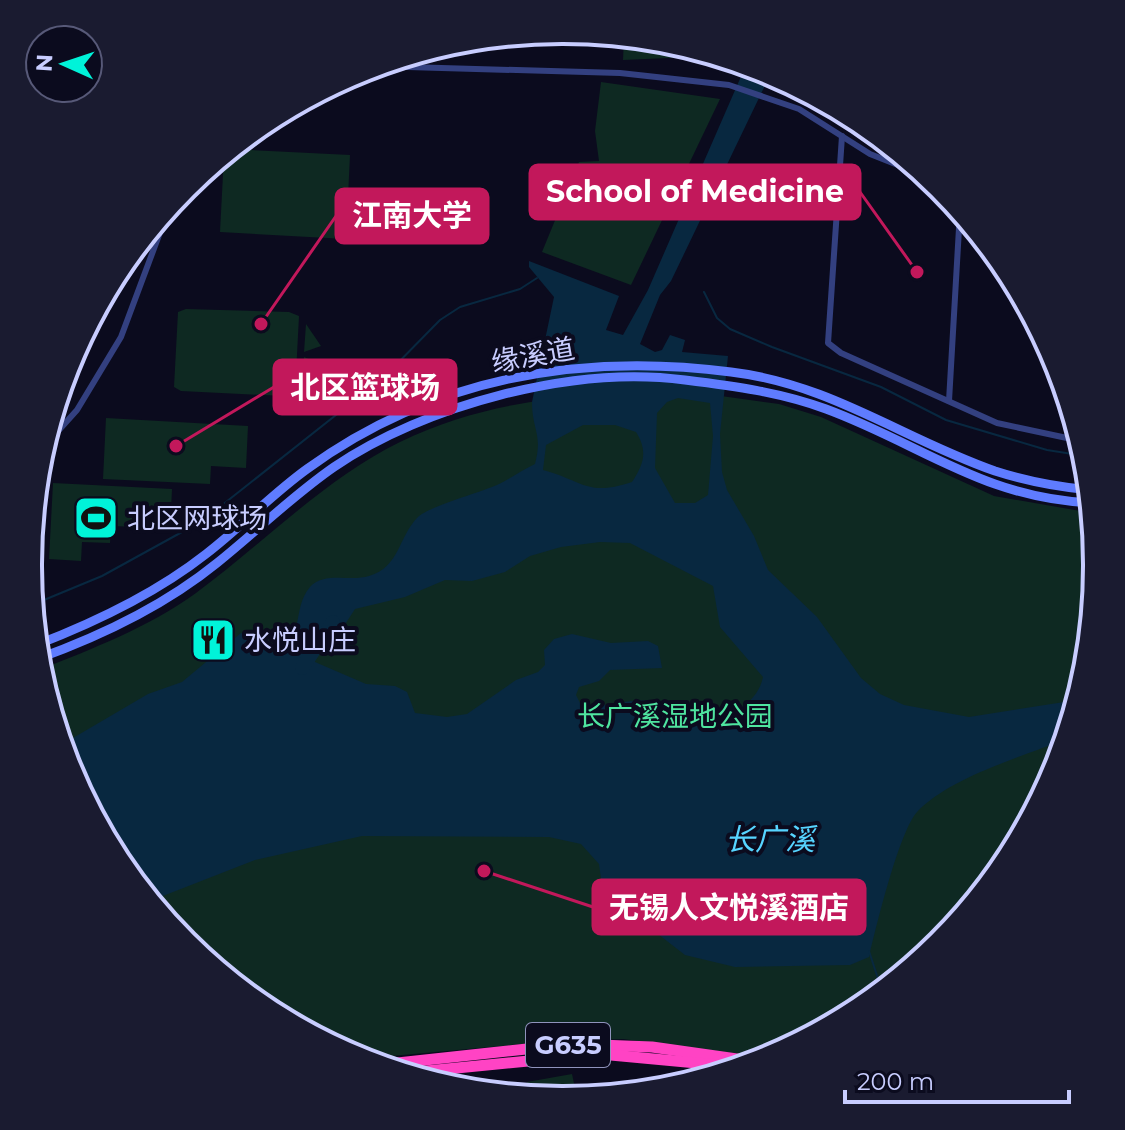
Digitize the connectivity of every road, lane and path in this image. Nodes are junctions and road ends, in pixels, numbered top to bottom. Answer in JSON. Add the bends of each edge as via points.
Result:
{"nodes":[{"id":1,"x":411,"y":67,"type":"edge"},
{"id":2,"x":842,"y":136,"type":"junction"},
{"id":3,"x":892,"y":163,"type":"edge"},
{"id":4,"x":959,"y":228,"type":"edge"},
{"id":5,"x":154,"y":243,"type":"edge"},
{"id":6,"x":150,"y":248,"type":"edge"},
{"id":7,"x":148,"y":257,"type":"junction"},
{"id":8,"x":949,"y":401,"type":"junction"},
{"id":9,"x":61,"y":428,"type":"edge"},
{"id":10,"x":1067,"y":438,"type":"edge"},
{"id":11,"x":1078,"y":489,"type":"edge"},
{"id":12,"x":1079,"y":502,"type":"edge"},
{"id":13,"x":47,"y":640,"type":"edge"},
{"id":14,"x":50,"y":654,"type":"edge"},
{"id":15,"x":730,"y":1058,"type":"edge"},
{"id":16,"x":408,"y":1062,"type":"edge"},
{"id":17,"x":710,"y":1064,"type":"edge"},
{"id":18,"x":436,"y":1070,"type":"edge"}],
"edges":[{"from":1,"to":2,"type":"street","via":[[620,73],[729,85],[773,98]]},
{"from":2,"to":3,"type":"street"},
{"from":2,"to":8,"type":"street","via":[[828,343]]},
{"from":4,"to":8,"type":"street"},
{"from":5,"to":7,"type":"street"},
{"from":6,"to":7,"type":"street"},
{"from":7,"to":9,"type":"street","via":[[136,303],[101,374]]},
{"from":8,"to":10,"type":"street","via":[[997,423]]},
{"from":11,"to":13,"type":"main road","name":"缘溪道","via":[[996,471],[815,390],[733,372],[657,364],[545,370],[445,398],[361,434],[281,489],[171,578]]},
{"from":12,"to":14,"type":"main road","name":"缘溪道","via":[[996,486],[829,410],[769,392],[679,379],[577,382],[433,417],[373,444],[300,492],[181,589],[114,628]]},
{"from":15,"to":16,"type":"highway","number":"G635","via":[[652,1047],[573,1044]]},
{"from":17,"to":18,"type":"highway","number":"G635","via":[[600,1054]]}]}
